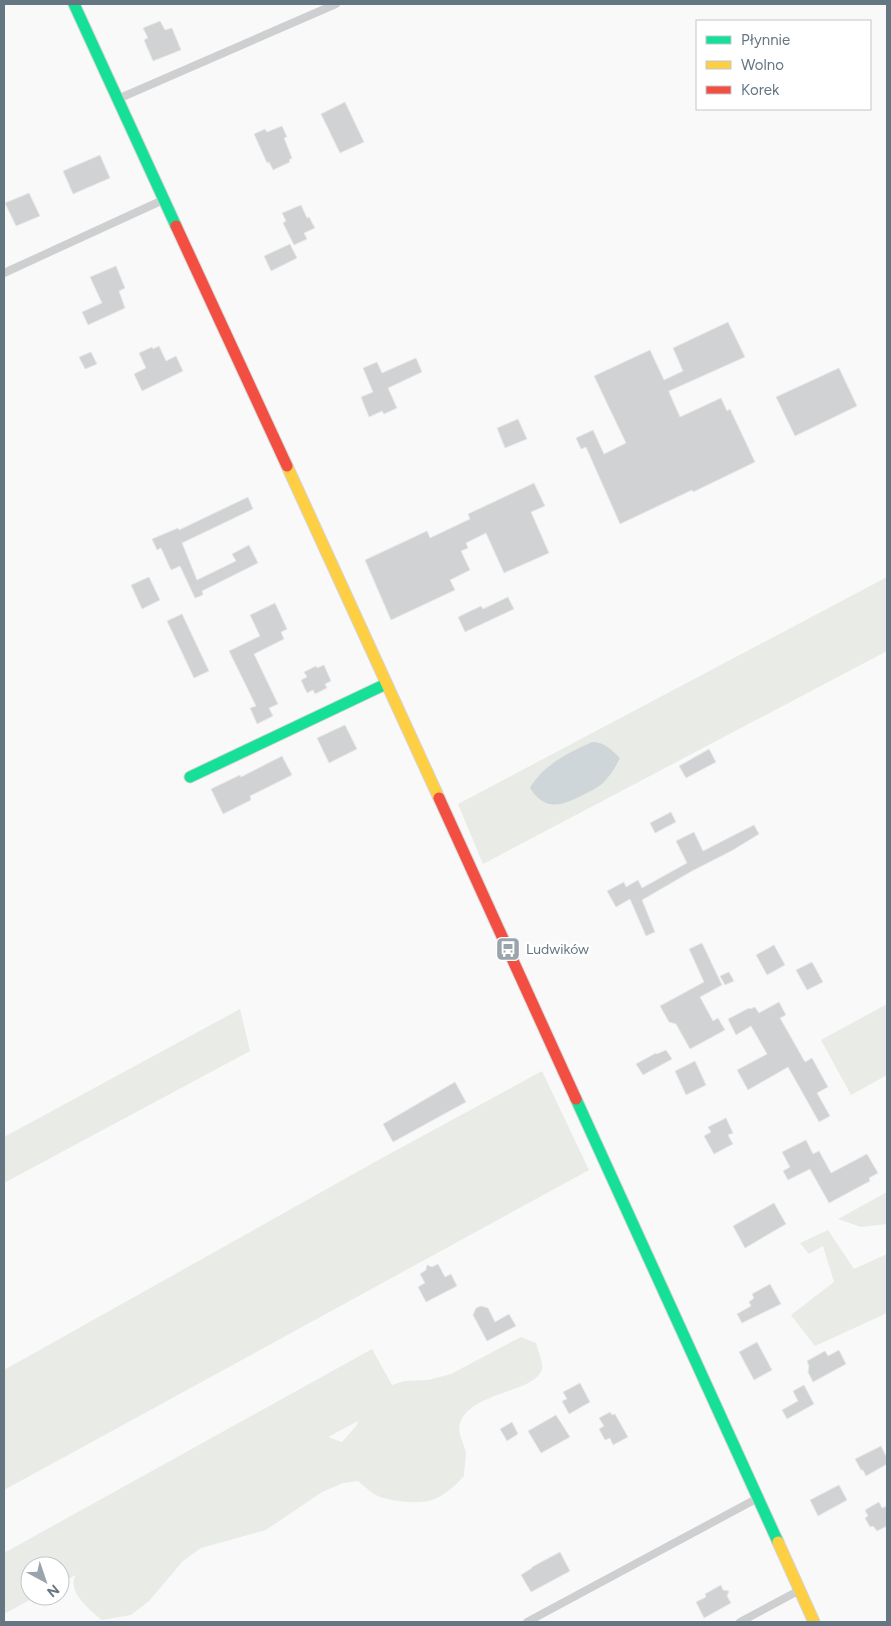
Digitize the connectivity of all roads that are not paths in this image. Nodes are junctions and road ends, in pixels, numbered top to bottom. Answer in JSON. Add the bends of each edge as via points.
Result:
{"nodes":[{"id":1,"x":74,"y":4,"type":"edge"},
{"id":2,"x":336,"y":4,"type":"edge"},
{"id":3,"x":118,"y":99,"type":"junction"},
{"id":4,"x":164,"y":200,"type":"junction"},
{"id":5,"x":4,"y":273,"type":"edge"},
{"id":6,"x":386,"y":684,"type":"junction"},
{"id":7,"x":190,"y":777,"type":"dead end"},
{"id":8,"x":758,"y":1498,"type":"junction"},
{"id":9,"x":800,"y":1590,"type":"junction"},
{"id":10,"x":528,"y":1622,"type":"edge"},
{"id":11,"x":740,"y":1622,"type":"edge"},
{"id":12,"x":814,"y":1622,"type":"edge"}],
"edges":[{"from":1,"to":3,"type":"street"},
{"from":2,"to":3,"type":"lane"},
{"from":3,"to":4,"type":"street"},
{"from":4,"to":5,"type":"lane"},
{"from":4,"to":6,"type":"street"},
{"from":6,"to":7,"type":"street"},
{"from":6,"to":8,"type":"street"},
{"from":8,"to":9,"type":"street"},
{"from":8,"to":10,"type":"lane"},
{"from":9,"to":11,"type":"lane"},
{"from":9,"to":12,"type":"street"}]}
